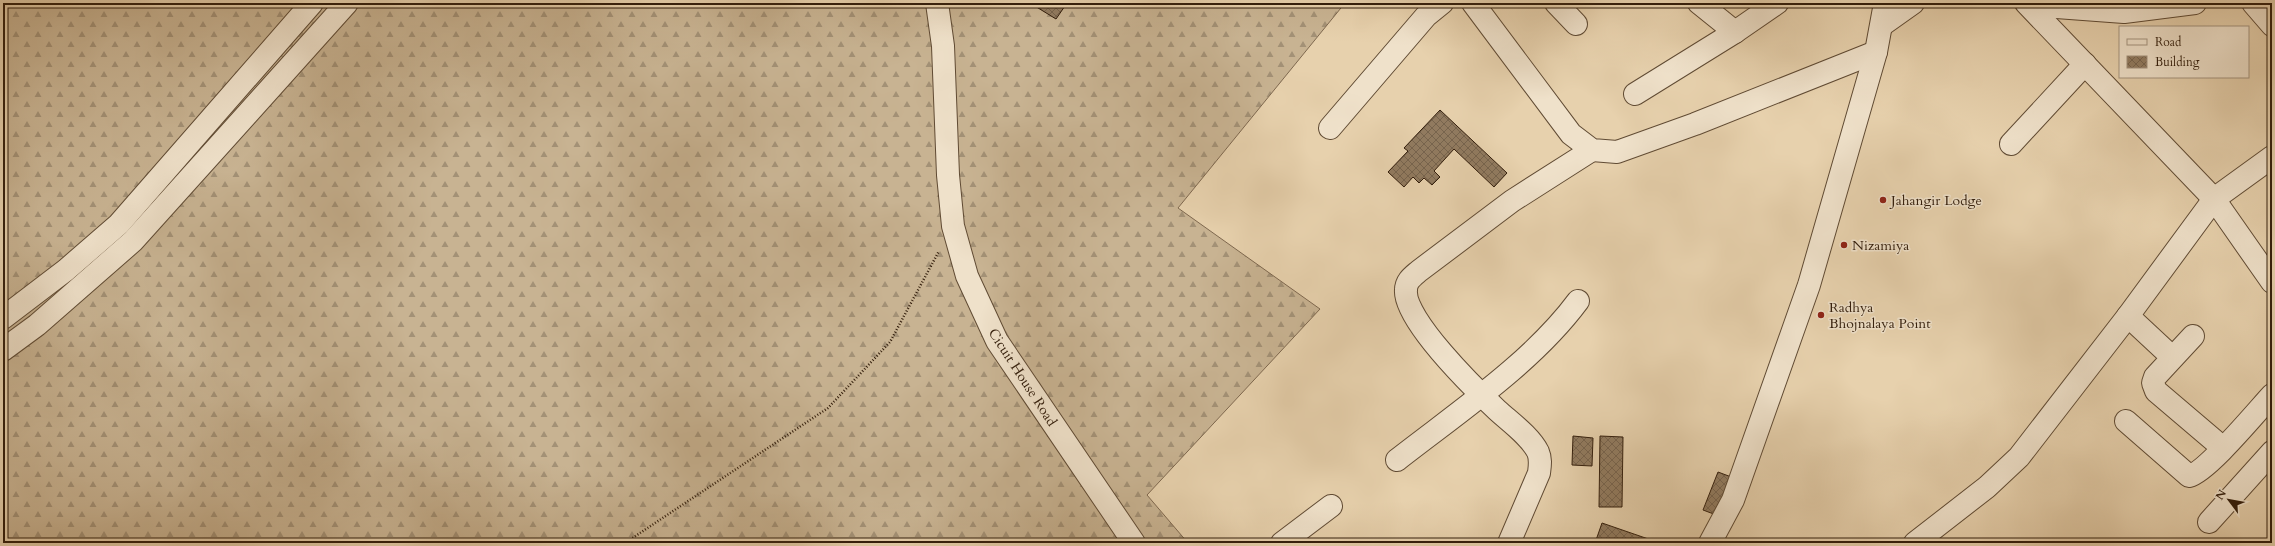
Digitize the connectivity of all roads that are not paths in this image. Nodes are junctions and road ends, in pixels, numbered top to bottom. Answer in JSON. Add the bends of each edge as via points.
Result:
{"nodes":[{"id":1,"x":312,"y":3,"type":"edge"},
{"id":2,"x":347,"y":3,"type":"edge"},
{"id":3,"x":937,"y":3,"type":"edge"},
{"id":4,"x":1442,"y":3,"type":"edge"},
{"id":5,"x":1473,"y":3,"type":"edge"},
{"id":6,"x":1556,"y":3,"type":"edge"},
{"id":7,"x":1699,"y":3,"type":"edge"},
{"id":8,"x":1777,"y":3,"type":"edge"},
{"id":9,"x":1885,"y":3,"type":"edge"},
{"id":10,"x":1913,"y":3,"type":"edge"},
{"id":11,"x":2195,"y":3,"type":"edge"},
{"id":12,"x":2254,"y":3,"type":"edge"},
{"id":13,"x":2027,"y":4,"type":"edge"},
{"id":14,"x":2128,"y":7,"type":"edge"},
{"id":15,"x":1576,"y":24,"type":"dead end"},
{"id":16,"x":1882,"y":25,"type":"junction"},
{"id":17,"x":2272,"y":25,"type":"edge"},
{"id":18,"x":1735,"y":32,"type":"junction"},
{"id":19,"x":1876,"y":52,"type":"junction"},
{"id":20,"x":2084,"y":64,"type":"junction"},
{"id":21,"x":1635,"y":94,"type":"dead end"},
{"id":22,"x":1330,"y":128,"type":"dead end"},
{"id":23,"x":2011,"y":144,"type":"dead end"},
{"id":24,"x":1592,"y":150,"type":"junction"},
{"id":25,"x":2272,"y":157,"type":"edge"},
{"id":26,"x":2214,"y":199,"type":"junction"},
{"id":27,"x":2272,"y":282,"type":"edge"},
{"id":28,"x":1578,"y":301,"type":"dead end"},
{"id":29,"x":2128,"y":316,"type":"junction"},
{"id":30,"x":3,"y":318,"type":"edge"},
{"id":31,"x":2193,"y":336,"type":"dead end"},
{"id":32,"x":3,"y":350,"type":"edge"},
{"id":33,"x":2172,"y":357,"type":"junction"},
{"id":34,"x":1481,"y":394,"type":"junction"},
{"id":35,"x":2272,"y":395,"type":"edge"},
{"id":36,"x":2126,"y":421,"type":"dead end"},
{"id":37,"x":2223,"y":448,"type":"junction"},
{"id":38,"x":2272,"y":452,"type":"edge"},
{"id":39,"x":1397,"y":460,"type":"dead end"},
{"id":40,"x":1331,"y":506,"type":"dead end"},
{"id":41,"x":2209,"y":522,"type":"dead end"},
{"id":42,"x":1134,"y":543,"type":"edge"},
{"id":43,"x":1282,"y":543,"type":"edge"},
{"id":44,"x":1509,"y":543,"type":"edge"},
{"id":45,"x":1710,"y":543,"type":"edge"},
{"id":46,"x":1915,"y":543,"type":"edge"}],
"edges":[{"from":1,"to":30,"type":"street","via":[[119,224],[66,270]]},
{"from":2,"to":32,"type":"street","via":[[133,241]]},
{"from":3,"to":42,"type":"street","name":"Cicuit House Road","via":[[943,46],[948,175],[953,226],[967,276],[997,341]]},
{"from":4,"to":22,"type":"street","via":[[1426,16]]},
{"from":5,"to":24,"type":"street","via":[[1571,134]]},
{"from":6,"to":15,"type":"street"},
{"from":7,"to":18,"type":"street"},
{"from":8,"to":18,"type":"street"},
{"from":9,"to":16,"type":"street"},
{"from":10,"to":16,"type":"street"},
{"from":11,"to":14,"type":"street"},
{"from":12,"to":17,"type":"street"},
{"from":13,"to":14,"type":"street"},
{"from":13,"to":20,"type":"street"},
{"from":16,"to":19,"type":"street"},
{"from":18,"to":21,"type":"street"},
{"from":19,"to":24,"type":"street","via":[[1656,139],[1617,152]]},
{"from":19,"to":45,"type":"street","via":[[1809,285],[1733,500]]},
{"from":20,"to":23,"type":"street"},
{"from":20,"to":26,"type":"street"},
{"from":24,"to":34,"type":"street","via":[[1512,201],[1408,280],[1407,303],[1429,336]]},
{"from":25,"to":26,"type":"street"},
{"from":26,"to":27,"type":"street"},
{"from":26,"to":29,"type":"street"},
{"from":28,"to":34,"type":"street","via":[[1541,344]]},
{"from":29,"to":33,"type":"street"},
{"from":29,"to":46,"type":"street","via":[[2019,457],[1987,487]]},
{"from":31,"to":33,"type":"street"},
{"from":33,"to":37,"type":"street","via":[[2155,377],[2153,383],[2156,391]]},
{"from":34,"to":39,"type":"street"},
{"from":34,"to":44,"type":"street","via":[[1527,438],[1541,461],[1539,473]]},
{"from":35,"to":37,"type":"street"},
{"from":36,"to":37,"type":"street","via":[[2189,476],[2198,472]]},
{"from":38,"to":41,"type":"street"},
{"from":40,"to":43,"type":"street"}]}
